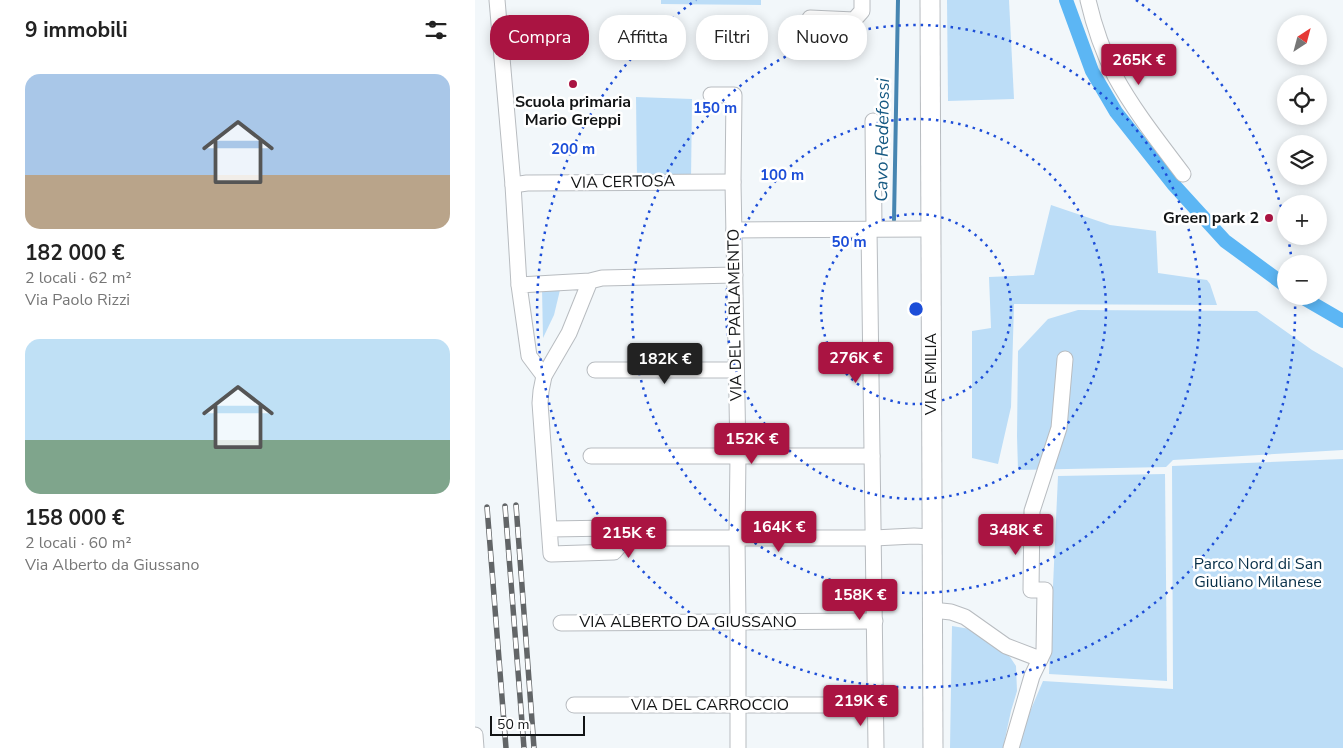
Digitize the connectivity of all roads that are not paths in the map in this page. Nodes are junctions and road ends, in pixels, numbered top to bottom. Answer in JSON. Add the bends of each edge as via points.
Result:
{"nodes":[{"id":1,"x":497,"y":0,"type":"edge"},
{"id":2,"x":862,"y":0,"type":"edge"},
{"id":3,"x":930,"y":0,"type":"edge"},
{"id":4,"x":1088,"y":0,"type":"edge"},
{"id":5,"x":858,"y":15,"type":"edge"},
{"id":6,"x":711,"y":95,"type":"dead end"},
{"id":7,"x":873,"y":121,"type":"dead end"},
{"id":8,"x":1183,"y":174,"type":"dead end"},
{"id":9,"x":733,"y":182,"type":"junction"},
{"id":10,"x":513,"y":185,"type":"junction"},
{"id":11,"x":871,"y":229,"type":"junction"},
{"id":12,"x":930,"y":229,"type":"junction"},
{"id":13,"x":734,"y":230,"type":"junction"},
{"id":14,"x":735,"y":275,"type":"junction"},
{"id":15,"x":590,"y":281,"type":"junction"},
{"id":16,"x":519,"y":284,"type":"junction"},
{"id":17,"x":1065,"y":359,"type":"dead end"},
{"id":18,"x":595,"y":370,"type":"dead end"},
{"id":19,"x":736,"y":370,"type":"junction"},
{"id":20,"x":544,"y":376,"type":"junction"},
{"id":21,"x":737,"y":455,"type":"junction"},
{"id":22,"x":591,"y":456,"type":"dead end"},
{"id":23,"x":873,"y":456,"type":"junction"},
{"id":24,"x":550,"y":528,"type":"junction"},
{"id":25,"x":932,"y":537,"type":"junction"},
{"id":26,"x":626,"y":538,"type":"junction"},
{"id":27,"x":737,"y":538,"type":"junction"},
{"id":28,"x":874,"y":538,"type":"junction"},
{"id":29,"x":932,"y":610,"type":"junction"},
{"id":30,"x":875,"y":621,"type":"junction"},
{"id":31,"x":561,"y":623,"type":"dead end"},
{"id":32,"x":739,"y":623,"type":"junction"},
{"id":33,"x":1040,"y":659,"type":"junction"},
{"id":34,"x":574,"y":705,"type":"dead end"},
{"id":35,"x":738,"y":705,"type":"junction"},
{"id":36,"x":876,"y":705,"type":"junction"},
{"id":37,"x":475,"y":735,"type":"edge"},
{"id":38,"x":476,"y":748,"type":"edge"},
{"id":39,"x":738,"y":748,"type":"edge"},
{"id":40,"x":876,"y":748,"type":"edge"},
{"id":41,"x":933,"y":748,"type":"edge"},
{"id":42,"x":1011,"y":748,"type":"edge"}],
"edges":[{"from":1,"to":10,"type":"street"},
{"from":2,"to":5,"type":"street","via":[[862,11]]},
{"from":3,"to":12,"type":"main road","name":"VIA EMILIA"},
{"from":4,"to":8,"type":"street","via":[[1115,76],[1141,119]]},
{"from":6,"to":9,"type":"street","name":"VIA DEL PARLAMENTO","via":[[734,95]]},
{"from":7,"to":11,"type":"street"},
{"from":9,"to":10,"type":"street","name":"VIA CERTOSA"},
{"from":9,"to":13,"type":"street","name":"VIA DEL PARLAMENTO"},
{"from":10,"to":16,"type":"street"},
{"from":11,"to":12,"type":"street"},
{"from":11,"to":13,"type":"street"},
{"from":11,"to":23,"type":"street"},
{"from":12,"to":25,"type":"main road","name":"VIA EMILIA"},
{"from":13,"to":14,"type":"street","name":"VIA DEL PARLAMENTO"},
{"from":14,"to":15,"type":"street","via":[[602,278]]},
{"from":14,"to":19,"type":"street","name":"VIA DEL PARLAMENTO"},
{"from":15,"to":16,"type":"street"},
{"from":15,"to":20,"type":"street","via":[[569,333]]},
{"from":16,"to":20,"type":"street","via":[[529,356]]},
{"from":17,"to":33,"type":"street","via":[[1059,428],[1032,511],[1031,590],[1045,590],[1044,650]]},
{"from":18,"to":19,"type":"street"},
{"from":19,"to":21,"type":"street","name":"VIA DEL PARLAMENTO"},
{"from":20,"to":24,"type":"street","via":[[540,402]]},
{"from":21,"to":22,"type":"street"},
{"from":21,"to":23,"type":"street"},
{"from":21,"to":27,"type":"street","name":"VIA DEL PARLAMENTO"},
{"from":23,"to":28,"type":"street"},
{"from":24,"to":26,"type":"street","via":[[613,528]]},
{"from":24,"to":26,"type":"street","via":[[551,554],[615,552]]},
{"from":25,"to":28,"type":"street"},
{"from":25,"to":29,"type":"main road","name":"VIA EMILIA"},
{"from":26,"to":27,"type":"street"},
{"from":27,"to":28,"type":"street"},
{"from":27,"to":32,"type":"street","name":"VIA DEL PARLAMENTO"},
{"from":28,"to":30,"type":"street"},
{"from":29,"to":33,"type":"street","via":[[965,617],[1006,646]]},
{"from":29,"to":41,"type":"main road","name":"VIA EMILIA"},
{"from":30,"to":32,"type":"street","name":"VIA ALBERTO DA GIUSSANO"},
{"from":30,"to":36,"type":"street"},
{"from":31,"to":32,"type":"street","name":"VIA ALBERTO DA GIUSSANO"},
{"from":32,"to":35,"type":"street","name":"VIA DEL PARLAMENTO"},
{"from":33,"to":42,"type":"street"},
{"from":34,"to":35,"type":"street","name":"VIA DEL CARROCCIO"},
{"from":35,"to":36,"type":"street","name":"VIA DEL CARROCCIO"},
{"from":35,"to":39,"type":"street","name":"VIA DEL PARLAMENTO"},
{"from":36,"to":40,"type":"street"},
{"from":37,"to":38,"type":"street"}]}
